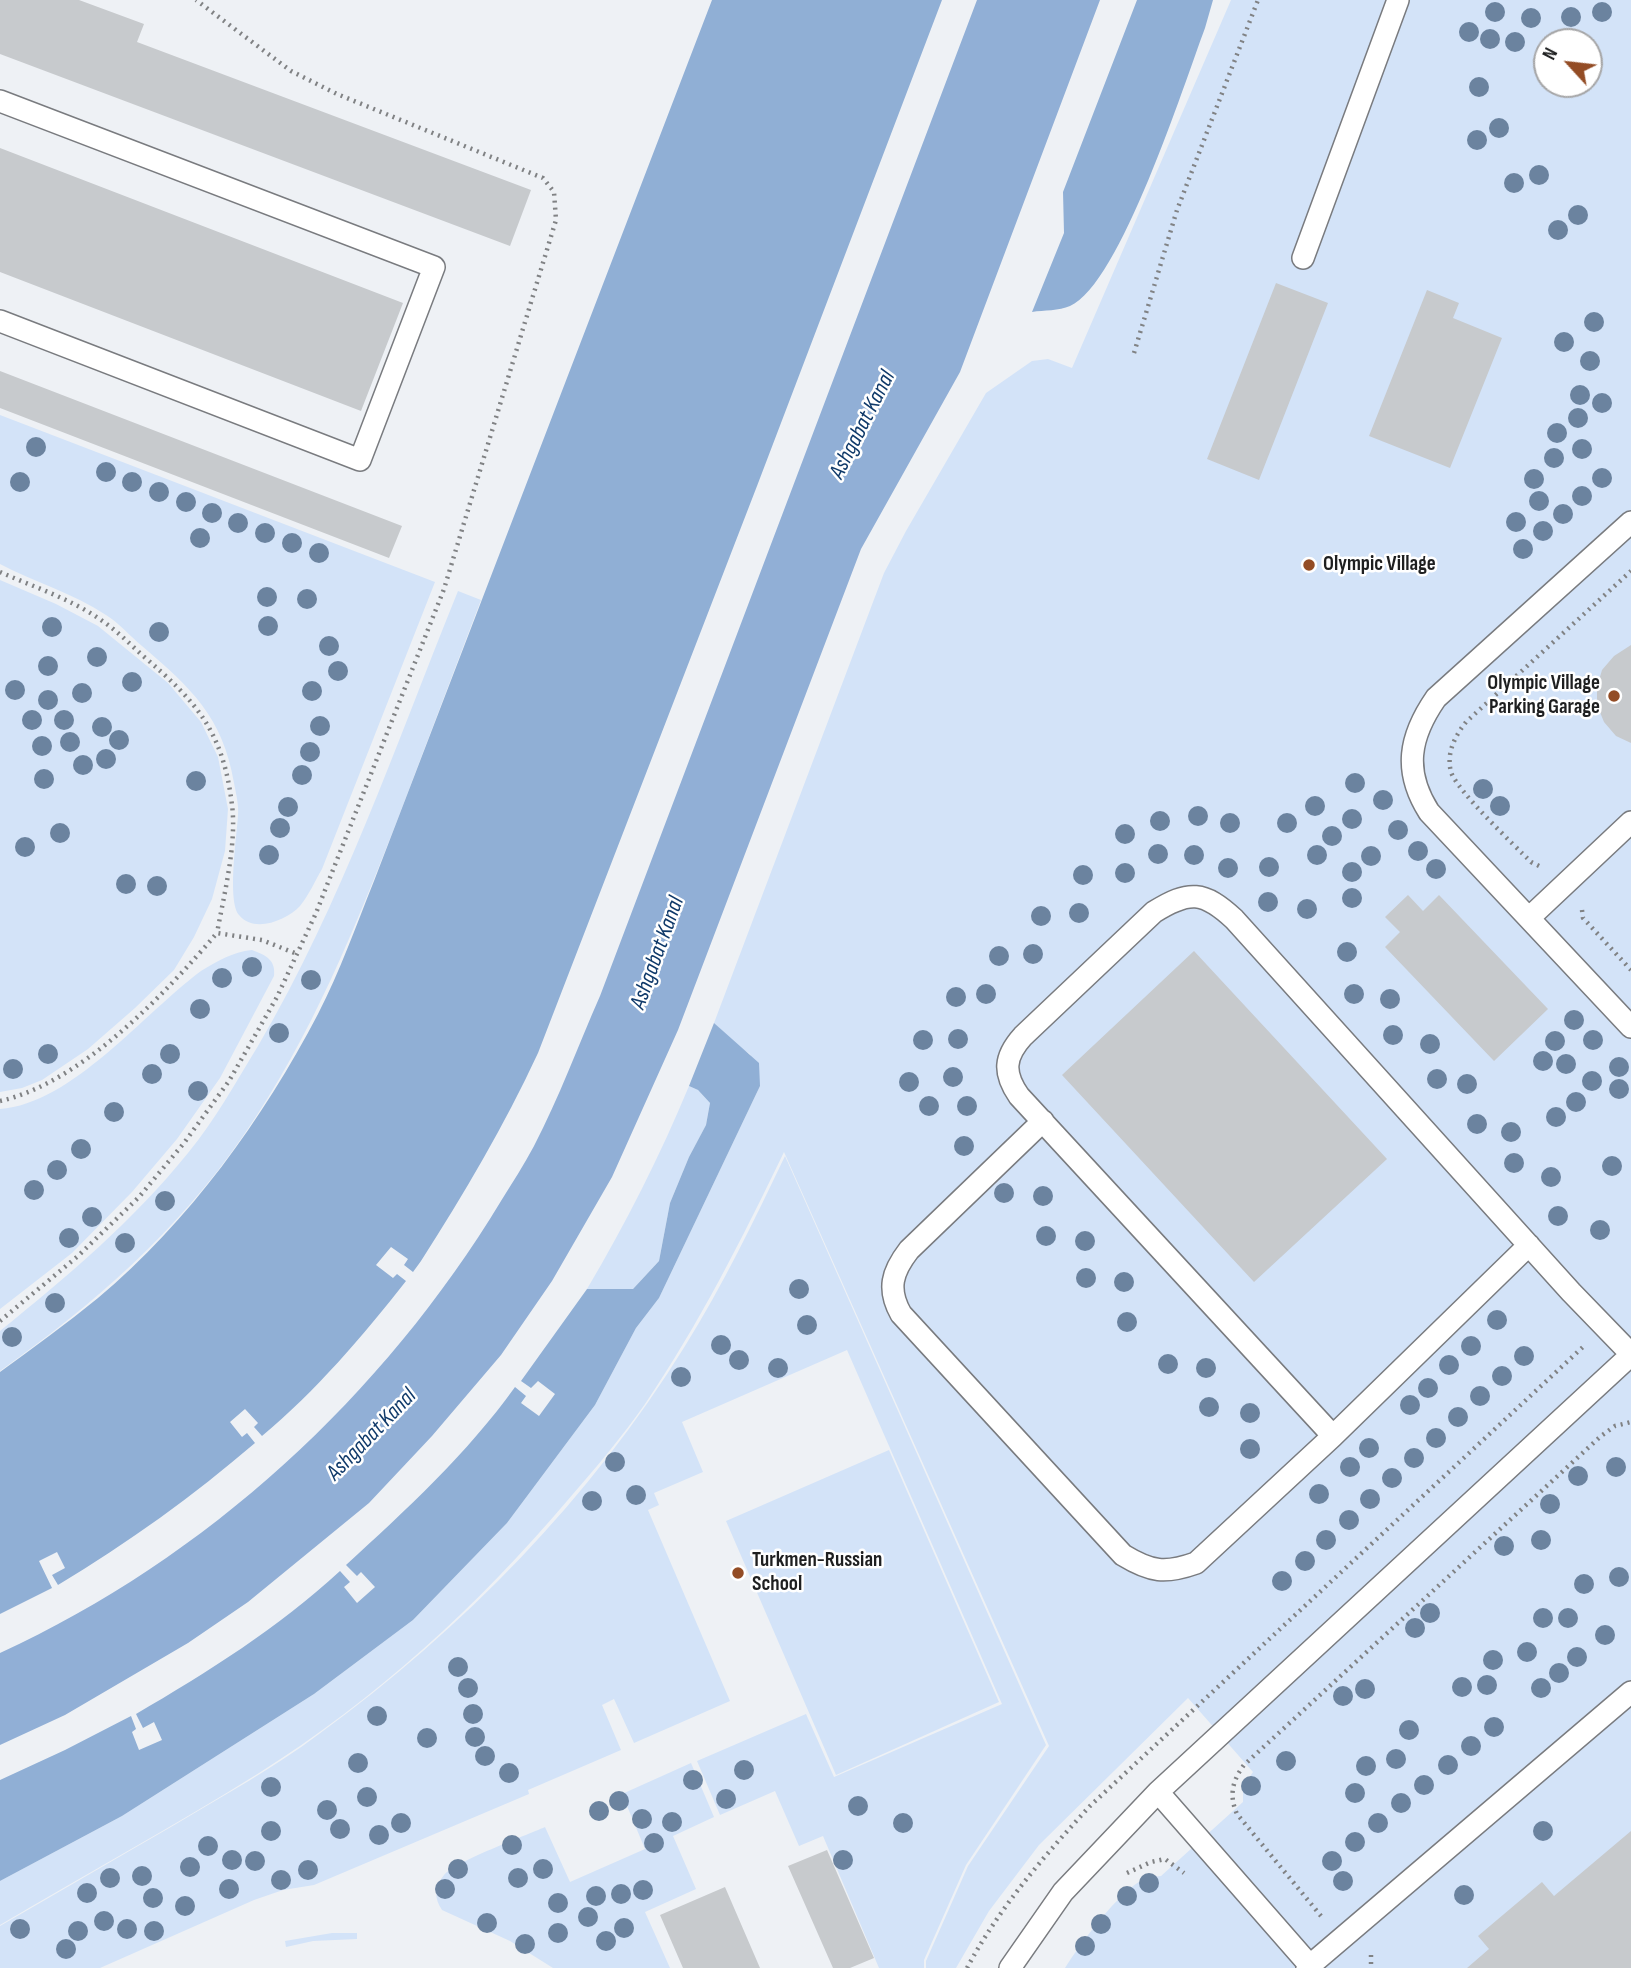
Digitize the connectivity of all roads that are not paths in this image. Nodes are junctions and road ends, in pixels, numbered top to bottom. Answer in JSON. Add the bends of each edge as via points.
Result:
{"nodes":[{"id":1,"x":1398,"y":0,"type":"edge"},
{"id":2,"x":0,"y":101,"type":"edge"},
{"id":3,"x":1303,"y":258,"type":"dead end"},
{"id":4,"x":0,"y":321,"type":"edge"},
{"id":5,"x":1631,"y":522,"type":"edge"},
{"id":6,"x":1631,"y":822,"type":"edge"},
{"id":7,"x":1529,"y":918,"type":"junction"},
{"id":8,"x":1631,"y":1027,"type":"edge"},
{"id":9,"x":1042,"y":1121,"type":"junction"},
{"id":10,"x":1528,"y":1245,"type":"junction"},
{"id":11,"x":1631,"y":1354,"type":"edge"},
{"id":12,"x":1333,"y":1436,"type":"junction"},
{"id":13,"x":1631,"y":1692,"type":"edge"},
{"id":14,"x":1158,"y":1792,"type":"junction"},
{"id":15,"x":1310,"y":1967,"type":"edge"},
{"id":16,"x":1010,"y":1968,"type":"edge"}],
"edges":[{"from":1,"to":3,"type":"lane"},
{"from":2,"to":4,"type":"lane","via":[[434,267],[360,460]]},
{"from":5,"to":7,"type":"lane","via":[[1436,698],[1416,736],[1412,756],[1419,796]]},
{"from":6,"to":7,"type":"lane"},
{"from":7,"to":8,"type":"lane"},
{"from":9,"to":10,"type":"lane","via":[[1010,1082],[1007,1065],[1012,1048],[1154,912],[1169,902],[1206,897],[1234,919]]},
{"from":9,"to":12,"type":"lane"},
{"from":9,"to":12,"type":"lane","via":[[897,1265],[893,1300],[901,1314],[1124,1555],[1156,1571],[1196,1563]]},
{"from":10,"to":11,"type":"lane"},
{"from":10,"to":12,"type":"lane"},
{"from":11,"to":14,"type":"lane"},
{"from":13,"to":15,"type":"lane"},
{"from":14,"to":15,"type":"lane"},
{"from":14,"to":16,"type":"lane","via":[[1063,1892]]}]}
